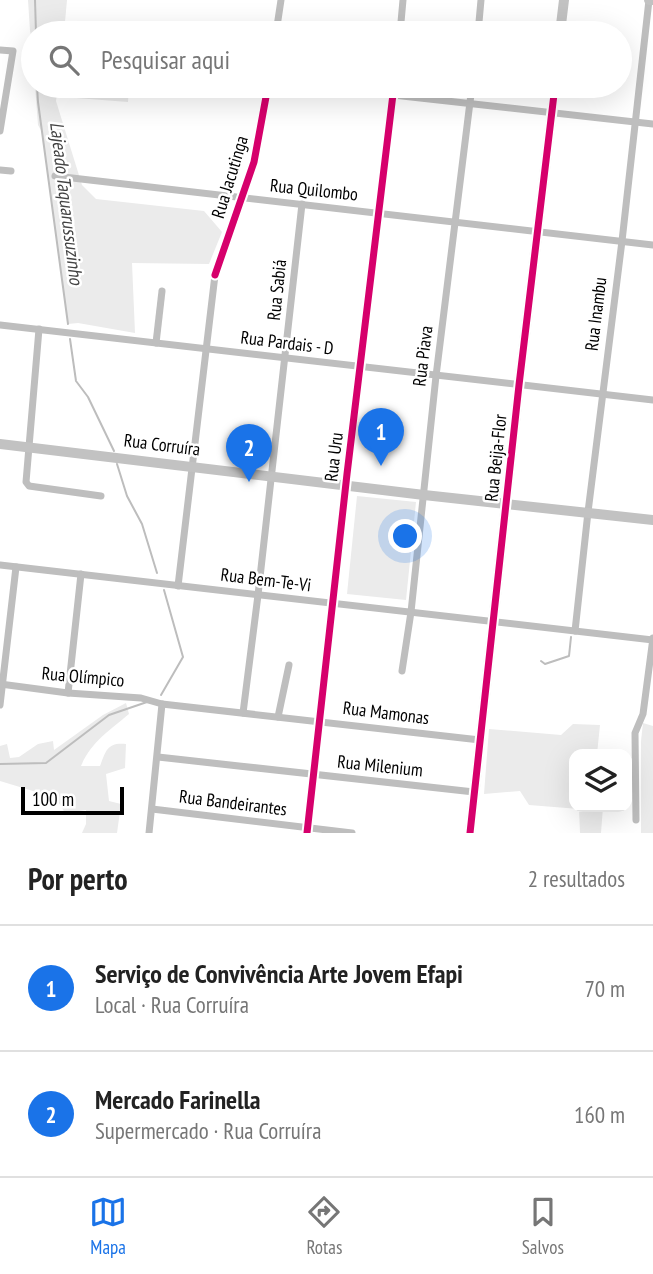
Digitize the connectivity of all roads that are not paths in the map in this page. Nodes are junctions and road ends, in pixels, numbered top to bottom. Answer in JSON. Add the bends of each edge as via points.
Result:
{"nodes":[{"id":1,"x":281,"y":0,"type":"edge"},
{"id":2,"x":403,"y":0,"type":"edge"},
{"id":3,"x":481,"y":0,"type":"edge"},
{"id":4,"x":564,"y":0,"type":"edge"},
{"id":5,"x":650,"y":0,"type":"edge"},
{"id":6,"x":278,"y":21,"type":"edge"},
{"id":7,"x":401,"y":21,"type":"edge"},
{"id":8,"x":479,"y":21,"type":"edge"},
{"id":9,"x":562,"y":21,"type":"edge"},
{"id":10,"x":0,"y":50,"type":"edge"},
{"id":11,"x":266,"y":98,"type":"edge"},
{"id":12,"x":393,"y":98,"type":"edge"},
{"id":13,"x":419,"y":98,"type":"edge"},
{"id":14,"x":471,"y":98,"type":"edge"},
{"id":15,"x":554,"y":98,"type":"edge"},
{"id":16,"x":470,"y":104,"type":"junction"},
{"id":17,"x":552,"y":113,"type":"junction"},
{"id":18,"x":635,"y":122,"type":"junction"},
{"id":19,"x":653,"y":124,"type":"edge"},
{"id":20,"x":0,"y":131,"type":"edge"},
{"id":21,"x":0,"y":170,"type":"edge"},
{"id":22,"x":11,"y":171,"type":"dead end"},
{"id":23,"x":55,"y":176,"type":"dead end"},
{"id":24,"x":242,"y":197,"type":"junction"},
{"id":25,"x":302,"y":204,"type":"junction"},
{"id":26,"x":379,"y":213,"type":"junction"},
{"id":27,"x":454,"y":222,"type":"junction"},
{"id":28,"x":538,"y":231,"type":"junction"},
{"id":29,"x":622,"y":241,"type":"junction"},
{"id":30,"x":653,"y":245,"type":"edge"},
{"id":31,"x":162,"y":291,"type":"dead end"},
{"id":32,"x":0,"y":325,"type":"edge"},
{"id":33,"x":39,"y":329,"type":"junction"},
{"id":34,"x":156,"y":343,"type":"junction"},
{"id":35,"x":207,"y":349,"type":"junction"},
{"id":36,"x":285,"y":359,"type":"junction"},
{"id":37,"x":361,"y":367,"type":"junction"},
{"id":38,"x":436,"y":376,"type":"junction"},
{"id":39,"x":519,"y":385,"type":"junction"},
{"id":40,"x":602,"y":394,"type":"junction"},
{"id":41,"x":653,"y":400,"type":"edge"},
{"id":42,"x":0,"y":444,"type":"edge"},
{"id":43,"x":29,"y":447,"type":"junction"},
{"id":44,"x":193,"y":466,"type":"junction"},
{"id":45,"x":271,"y":475,"type":"junction"},
{"id":46,"x":347,"y":485,"type":"junction"},
{"id":47,"x":424,"y":495,"type":"junction"},
{"id":48,"x":101,"y":496,"type":"dead end"},
{"id":49,"x":507,"y":503,"type":"junction"},
{"id":50,"x":588,"y":512,"type":"junction"},
{"id":51,"x":653,"y":520,"type":"edge"},
{"id":52,"x":0,"y":565,"type":"edge"},
{"id":53,"x":16,"y":567,"type":"junction"},
{"id":54,"x":81,"y":574,"type":"junction"},
{"id":55,"x":178,"y":586,"type":"junction"},
{"id":56,"x":258,"y":595,"type":"junction"},
{"id":57,"x":333,"y":604,"type":"junction"},
{"id":58,"x":411,"y":612,"type":"junction"},
{"id":59,"x":493,"y":622,"type":"junction"},
{"id":60,"x":575,"y":631,"type":"junction"},
{"id":61,"x":653,"y":639,"type":"edge"},
{"id":62,"x":289,"y":666,"type":"dead end"},
{"id":63,"x":402,"y":671,"type":"dead end"},
{"id":64,"x":1,"y":685,"type":"edge"},
{"id":65,"x":68,"y":693,"type":"junction"},
{"id":66,"x":162,"y":704,"type":"junction"},
{"id":67,"x":0,"y":705,"type":"edge"},
{"id":68,"x":243,"y":713,"type":"junction"},
{"id":69,"x":278,"y":717,"type":"junction"},
{"id":70,"x":319,"y":721,"type":"junction"},
{"id":71,"x":480,"y":740,"type":"junction"},
{"id":72,"x":158,"y":757,"type":"junction"},
{"id":73,"x":313,"y":774,"type":"junction"},
{"id":74,"x":474,"y":792,"type":"junction"},
{"id":75,"x":152,"y":809,"type":"junction"},
{"id":76,"x":636,"y":820,"type":"dead end"},
{"id":77,"x":307,"y":831,"type":"edge"},
{"id":78,"x":149,"y":833,"type":"edge"},
{"id":79,"x":352,"y":833,"type":"edge"},
{"id":80,"x":470,"y":833,"type":"edge"}],
"edges":[{"from":1,"to":6,"type":"street"},
{"from":2,"to":7,"type":"street"},
{"from":3,"to":8,"type":"street"},
{"from":4,"to":9,"type":"street"},
{"from":5,"to":18,"type":"street","name":"Rua Inambu"},
{"from":10,"to":20,"type":"street","via":[[13,51]]},
{"from":11,"to":24,"type":"street","name":"Rua Jacutinga"},
{"from":12,"to":26,"type":"street","name":"Rua Uru"},
{"from":13,"to":16,"type":"street"},
{"from":14,"to":16,"type":"street","name":"Rua Piava"},
{"from":15,"to":17,"type":"street","name":"Rua Beija-Flor"},
{"from":16,"to":17,"type":"street"},
{"from":16,"to":27,"type":"street","name":"Rua Piava"},
{"from":17,"to":18,"type":"street"},
{"from":17,"to":28,"type":"street","name":"Rua Beija-Flor"},
{"from":18,"to":19,"type":"street"},
{"from":18,"to":29,"type":"street","name":"Rua Inambu"},
{"from":21,"to":22,"type":"street"},
{"from":23,"to":24,"type":"street","name":"Rua Quilombo"},
{"from":24,"to":25,"type":"street","name":"Rua Quilombo"},
{"from":24,"to":35,"type":"street","name":"Rua Jacutinga","via":[[215,275]]},
{"from":25,"to":26,"type":"street","name":"Rua Quilombo"},
{"from":25,"to":36,"type":"street","name":"Rua Sabiá"},
{"from":26,"to":27,"type":"street","name":"Rua Quilombo"},
{"from":26,"to":37,"type":"street","name":"Rua Uru"},
{"from":27,"to":28,"type":"street","name":"Rua Quilombo"},
{"from":27,"to":38,"type":"street","name":"Rua Piava"},
{"from":28,"to":29,"type":"street","name":"Rua Quilombo"},
{"from":28,"to":39,"type":"street","name":"Rua Beija-Flor"},
{"from":29,"to":30,"type":"street","name":"Rua Quilombo"},
{"from":29,"to":40,"type":"street","name":"Rua Inambu"},
{"from":31,"to":34,"type":"street"},
{"from":32,"to":33,"type":"street","name":"Rua Pardais - D"},
{"from":33,"to":34,"type":"street","name":"Rua Pardais - D"},
{"from":33,"to":43,"type":"street"},
{"from":34,"to":35,"type":"street","name":"Rua Pardais - D"},
{"from":35,"to":36,"type":"street","name":"Rua Pardais - D"},
{"from":35,"to":44,"type":"street","name":"Rua Jacutinga"},
{"from":36,"to":37,"type":"street","name":"Rua Pardais - D"},
{"from":36,"to":45,"type":"street","name":"Rua Sabiá"},
{"from":37,"to":38,"type":"street","name":"Rua Pardais - D"},
{"from":37,"to":46,"type":"street","name":"Rua Uru"},
{"from":38,"to":39,"type":"street","name":"Rua Pardais - D"},
{"from":38,"to":47,"type":"street","name":"Rua Piava"},
{"from":39,"to":40,"type":"street","name":"Rua Pardais - D"},
{"from":39,"to":49,"type":"street","name":"Rua Beija-Flor"},
{"from":40,"to":41,"type":"street","name":"Rua Pardais - D"},
{"from":40,"to":50,"type":"street","name":"Rua Inambu"},
{"from":42,"to":43,"type":"street","name":"Rua Corruíra"},
{"from":43,"to":44,"type":"street","name":"Rua Corruíra"},
{"from":43,"to":48,"type":"street","via":[[25,477],[29,486]]},
{"from":44,"to":45,"type":"street","name":"Rua Corruíra"},
{"from":44,"to":55,"type":"street","name":"Rua Jacutinga"},
{"from":45,"to":46,"type":"street","name":"Rua Corruíra"},
{"from":45,"to":56,"type":"street","name":"Rua Sabiá"},
{"from":46,"to":47,"type":"street","name":"Rua Corruíra"},
{"from":46,"to":57,"type":"street","name":"Rua Uru"},
{"from":47,"to":49,"type":"street","name":"Rua Corruíra"},
{"from":47,"to":58,"type":"street","name":"Rua Piava"},
{"from":49,"to":50,"type":"street","name":"Rua Corruíra"},
{"from":49,"to":59,"type":"street","name":"Rua Beija-Flor"},
{"from":50,"to":51,"type":"street","name":"Rua Corruíra"},
{"from":50,"to":60,"type":"street","name":"Rua Inambu"},
{"from":52,"to":53,"type":"street","name":"Rua Bem-Te-Vi"},
{"from":53,"to":54,"type":"street","name":"Rua Bem-Te-Vi"},
{"from":53,"to":64,"type":"street"},
{"from":54,"to":55,"type":"street","name":"Rua Bem-Te-Vi"},
{"from":54,"to":65,"type":"street"},
{"from":55,"to":56,"type":"street","name":"Rua Bem-Te-Vi"},
{"from":56,"to":57,"type":"street","name":"Rua Bem-Te-Vi"},
{"from":56,"to":68,"type":"street","name":"Rua Sabiá"},
{"from":57,"to":58,"type":"street","name":"Rua Bem-Te-Vi"},
{"from":57,"to":70,"type":"street","name":"Rua Uru"},
{"from":58,"to":59,"type":"street","name":"Rua Bem-Te-Vi"},
{"from":58,"to":63,"type":"street","name":"Rua Piava"},
{"from":59,"to":60,"type":"street","name":"Rua Bem-Te-Vi"},
{"from":59,"to":71,"type":"street","name":"Rua Beija-Flor"},
{"from":60,"to":61,"type":"street","name":"Rua Bem-Te-Vi"},
{"from":61,"to":76,"type":"street","via":[[643,713],[635,733]]},
{"from":62,"to":69,"type":"street"},
{"from":64,"to":65,"type":"street","name":"Rua Olímpico"},
{"from":64,"to":67,"type":"street"},
{"from":65,"to":66,"type":"street","name":"Rua Olímpico","via":[[141,698]]},
{"from":66,"to":68,"type":"street","name":"Rua Mamonas"},
{"from":66,"to":72,"type":"street"},
{"from":68,"to":69,"type":"street","name":"Rua Mamonas"},
{"from":69,"to":70,"type":"street","name":"Rua Mamonas"},
{"from":70,"to":71,"type":"street","name":"Rua Mamonas"},
{"from":70,"to":73,"type":"street","name":"Rua Uru"},
{"from":71,"to":74,"type":"street","name":"Rua Beija-Flor"},
{"from":72,"to":73,"type":"street","name":"Rua Milenium"},
{"from":72,"to":75,"type":"street"},
{"from":73,"to":74,"type":"street","name":"Rua Milenium"},
{"from":73,"to":77,"type":"street","name":"Rua Uru"},
{"from":74,"to":80,"type":"street","name":"Rua Beija-Flor"},
{"from":75,"to":77,"type":"street","name":"Rua Bandeirantes"},
{"from":75,"to":78,"type":"street"},
{"from":77,"to":79,"type":"street","name":"Rua Bandeirantes"}]}
